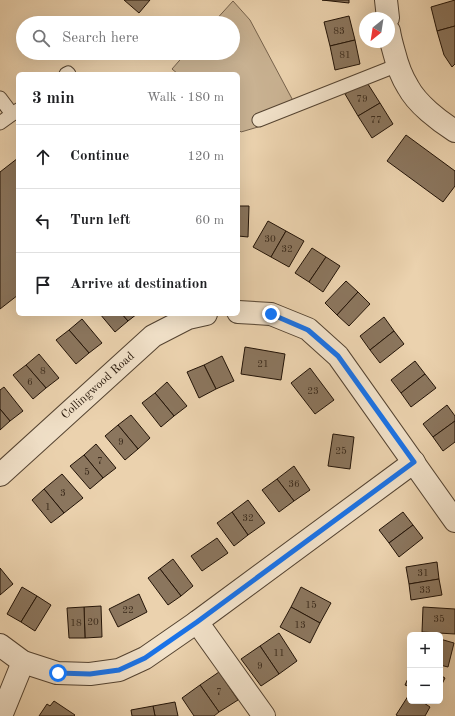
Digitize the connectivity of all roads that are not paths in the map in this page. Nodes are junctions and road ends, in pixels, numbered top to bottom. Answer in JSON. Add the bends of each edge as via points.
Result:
{"nodes":[{"id":1,"x":386,"y":0,"type":"edge"},
{"id":2,"x":387,"y":12,"type":"edge"},
{"id":3,"x":393,"y":48,"type":"edge"},
{"id":4,"x":398,"y":65,"type":"junction"},
{"id":5,"x":0,"y":98,"type":"edge"},
{"id":6,"x":15,"y":112,"type":"edge"},
{"id":7,"x":259,"y":120,"type":"dead end"},
{"id":8,"x":0,"y":124,"type":"edge"},
{"id":9,"x":455,"y":131,"type":"edge"},
{"id":10,"x":240,"y":312,"type":"edge"},
{"id":11,"x":197,"y":316,"type":"edge"},
{"id":12,"x":414,"y":462,"type":"junction"},
{"id":13,"x":0,"y":475,"type":"edge"},
{"id":14,"x":455,"y":521,"type":"edge"},
{"id":15,"x":197,"y":622,"type":"junction"},
{"id":16,"x":0,"y":645,"type":"edge"},
{"id":17,"x":23,"y":662,"type":"junction"},
{"id":18,"x":1,"y":716,"type":"edge"},
{"id":19,"x":264,"y":716,"type":"edge"}],
"edges":[{"from":1,"to":2,"type":"street"},
{"from":3,"to":4,"type":"street"},
{"from":4,"to":7,"type":"lane"},
{"from":4,"to":9,"type":"street","via":[[408,88],[424,107]]},
{"from":5,"to":6,"type":"lane"},
{"from":6,"to":8,"type":"lane"},
{"from":10,"to":12,"type":"street","via":[[271,314],[308,330],[338,356]]},
{"from":11,"to":13,"type":"street","name":"Collingwood Road","via":[[152,336]]},
{"from":12,"to":14,"type":"street"},
{"from":12,"to":15,"type":"street"},
{"from":15,"to":17,"type":"street","via":[[145,658],[119,670],[90,674],[58,673]]},
{"from":15,"to":19,"type":"street"},
{"from":16,"to":17,"type":"street"},
{"from":17,"to":18,"type":"street"}]}
